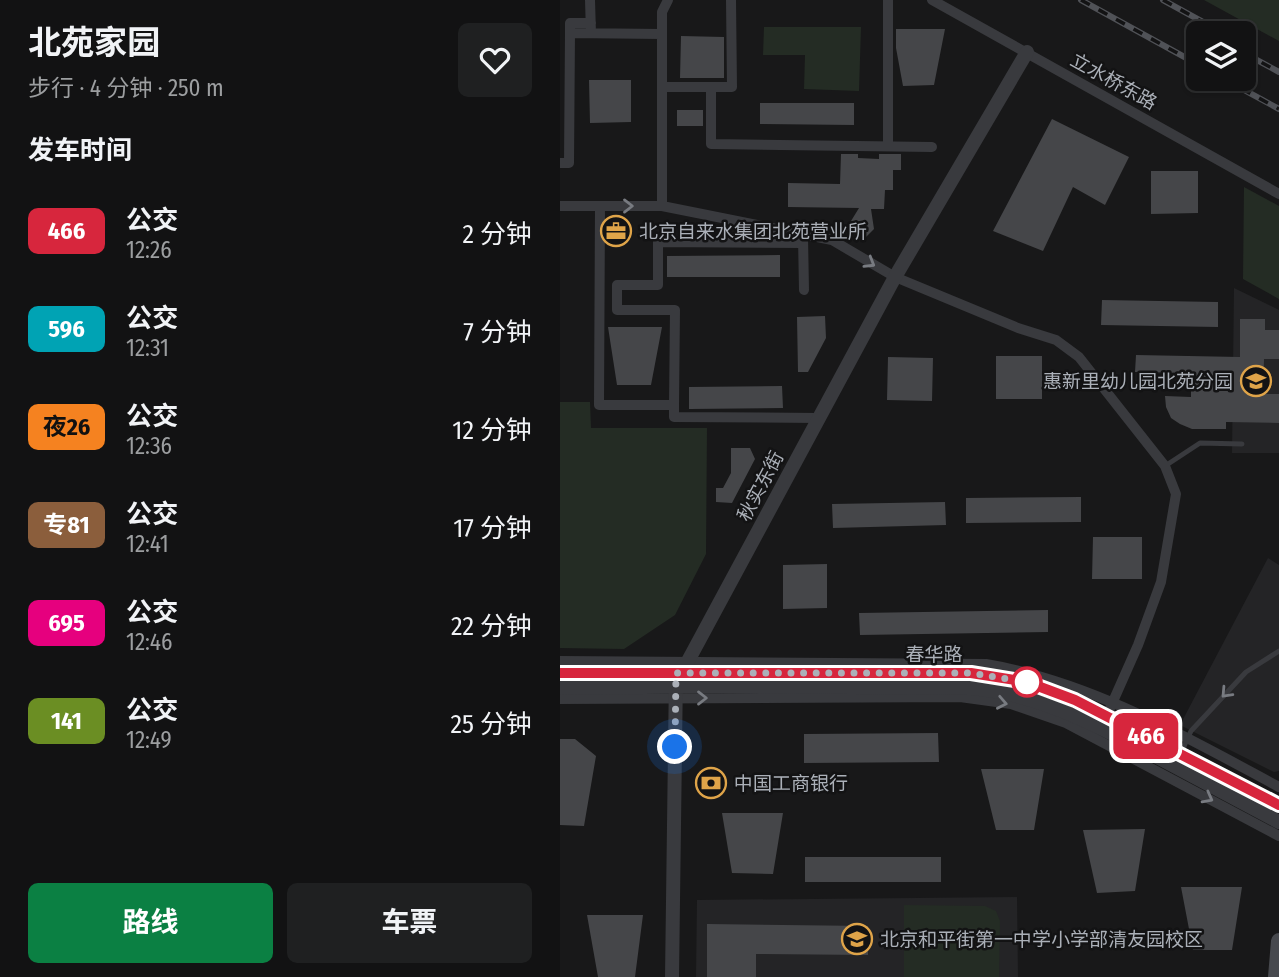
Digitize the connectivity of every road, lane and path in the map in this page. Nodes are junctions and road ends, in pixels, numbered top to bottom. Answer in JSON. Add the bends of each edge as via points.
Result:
{"nodes":[{"id":1,"x":590,"y":0,"type":"edge"},
{"id":2,"x":668,"y":0,"type":"edge"},
{"id":3,"x":731,"y":0,"type":"edge"},
{"id":4,"x":888,"y":0,"type":"edge"},
{"id":5,"x":932,"y":0,"type":"edge"},
{"id":6,"x":567,"y":26,"type":"edge"},
{"id":7,"x":591,"y":28,"type":"junction"},
{"id":8,"x":662,"y":34,"type":"junction"},
{"id":9,"x":1027,"y":52,"type":"junction"},
{"id":10,"x":662,"y":87,"type":"junction"},
{"id":11,"x":710,"y":87,"type":"junction"},
{"id":12,"x":565,"y":111,"type":"edge"},
{"id":13,"x":888,"y":146,"type":"junction"},
{"id":14,"x":932,"y":147,"type":"dead end"},
{"id":15,"x":560,"y":163,"type":"edge"},
{"id":16,"x":1279,"y":194,"type":"edge"},
{"id":17,"x":560,"y":206,"type":"edge"},
{"id":18,"x":600,"y":206,"type":"junction"},
{"id":19,"x":662,"y":206,"type":"junction"},
{"id":20,"x":803,"y":239,"type":"junction"},
{"id":21,"x":895,"y":278,"type":"junction"},
{"id":22,"x":804,"y":289,"type":"dead end"},
{"id":23,"x":674,"y":405,"type":"junction"},
{"id":24,"x":819,"y":418,"type":"junction"},
{"id":25,"x":1242,"y":443,"type":"dead end"},
{"id":26,"x":1165,"y":466,"type":"junction"},
{"id":27,"x":1279,"y":651,"type":"edge"},
{"id":28,"x":560,"y":661,"type":"edge"},
{"id":29,"x":688,"y":661,"type":"junction"},
{"id":30,"x":560,"y":673,"type":"edge"},
{"id":31,"x":676,"y":686,"type":"junction"},
{"id":32,"x":560,"y":688,"type":"edge"},
{"id":33,"x":560,"y":699,"type":"edge"},
{"id":34,"x":1110,"y":709,"type":"junction"},
{"id":35,"x":1187,"y":739,"type":"junction"},
{"id":36,"x":1180,"y":754,"type":"junction"},
{"id":37,"x":1279,"y":787,"type":"edge"},
{"id":38,"x":1279,"y":805,"type":"edge"},
{"id":39,"x":1279,"y":822,"type":"edge"},
{"id":40,"x":1279,"y":836,"type":"edge"},
{"id":41,"x":1279,"y":941,"type":"edge"},
{"id":42,"x":672,"y":977,"type":"edge"},
{"id":43,"x":1276,"y":977,"type":"edge"}],
"edges":[{"from":1,"to":7,"type":"street"},
{"from":2,"to":8,"type":"street","via":[[662,12]]},
{"from":3,"to":11,"type":"street","via":[[732,87]]},
{"from":4,"to":13,"type":"street"},
{"from":5,"to":9,"type":"street","name":"立水桥东路"},
{"from":6,"to":7,"type":"street"},
{"from":6,"to":12,"type":"street"},
{"from":7,"to":8,"type":"street"},
{"from":8,"to":10,"type":"street"},
{"from":9,"to":16,"type":"street","name":"立水桥东路"},
{"from":9,"to":21,"type":"street","name":"秋实东街"},
{"from":10,"to":11,"type":"street"},
{"from":10,"to":19,"type":"street"},
{"from":11,"to":13,"type":"street","via":[[711,144]]},
{"from":12,"to":15,"type":"street","via":[[569,163]]},
{"from":13,"to":14,"type":"street"},
{"from":17,"to":18,"type":"street"},
{"from":18,"to":19,"type":"street","one_way":true},
{"from":18,"to":23,"type":"street","via":[[599,405]]},
{"from":19,"to":20,"type":"street"},
{"from":20,"to":21,"type":"street","one_way":true,"via":[[831,240]]},
{"from":20,"to":22,"type":"street"},
{"from":20,"to":23,"type":"street","via":[[658,242],[658,285],[617,285],[617,310],[675,310]]},
{"from":21,"to":24,"type":"street","name":"秋实东街"},
{"from":21,"to":26,"type":"street","via":[[1056,340],[1080,357]]},
{"from":23,"to":24,"type":"street","via":[[674,417]]},
{"from":24,"to":29,"type":"street","name":"秋实东街"},
{"from":25,"to":26,"type":"lane","via":[[1200,443]]},
{"from":26,"to":34,"type":"street","via":[[1176,494],[1161,582]]},
{"from":27,"to":35,"type":"lane","one_way":true,"via":[[1246,672]]},
{"from":28,"to":29,"type":"street"},
{"from":29,"to":31,"type":"street","name":"秋实东街"},
{"from":29,"to":34,"type":"street","via":[[986,664],[1019,669]]},
{"from":30,"to":31,"type":"street","name":"春华路"},
{"from":31,"to":32,"type":"street","name":"春华路"},
{"from":31,"to":33,"type":"street"},
{"from":31,"to":34,"type":"street","name":"春华路","via":[[983,674]]},
{"from":31,"to":39,"type":"street","name":"春华路","via":[[972,688],[1015,694],[1101,729]]},
{"from":31,"to":40,"type":"street","one_way":true,"via":[[960,697],[1011,704],[1066,723]]},
{"from":31,"to":42,"type":"street"},
{"from":34,"to":35,"type":"street"},
{"from":34,"to":36,"type":"street","name":"春华路"},
{"from":35,"to":36,"type":"lane"},
{"from":35,"to":37,"type":"street"},
{"from":36,"to":38,"type":"street","name":"春华路"},
{"from":41,"to":43,"type":"main road"}]}
